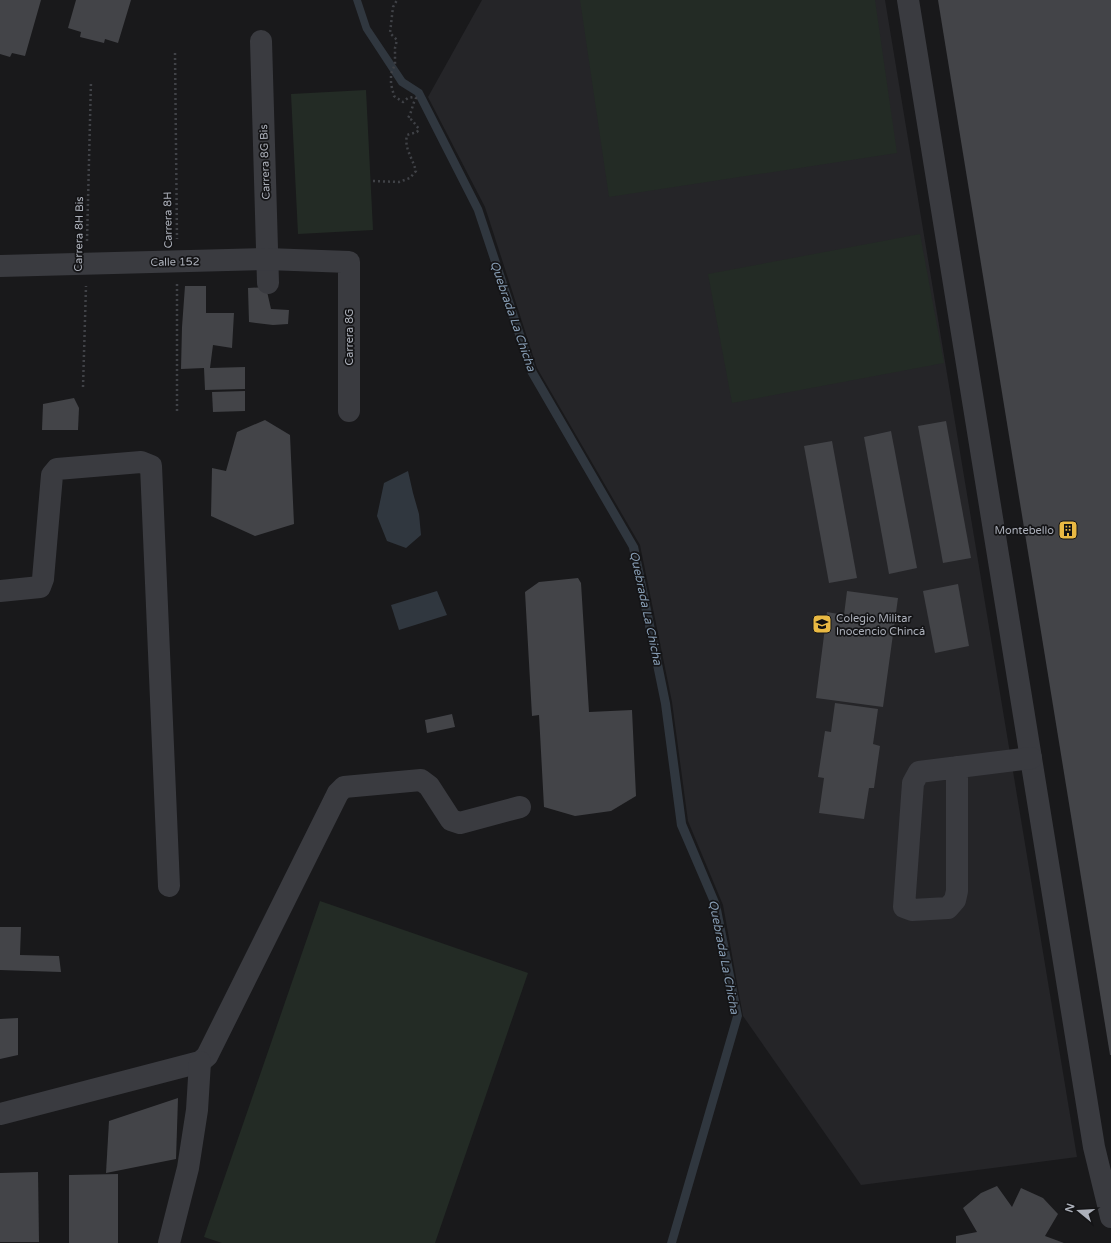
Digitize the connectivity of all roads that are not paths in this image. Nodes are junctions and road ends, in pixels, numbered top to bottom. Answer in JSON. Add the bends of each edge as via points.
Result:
{"nodes":[{"id":1,"x":908,"y":0,"type":"edge"},
{"id":2,"x":261,"y":41,"type":"dead end"},
{"id":3,"x":267,"y":259,"type":"junction"},
{"id":4,"x":349,"y":262,"type":"joint"},
{"id":5,"x":0,"y":266,"type":"edge"},
{"id":6,"x":268,"y":283,"type":"dead end"},
{"id":7,"x":349,"y":411,"type":"dead end"},
{"id":8,"x":0,"y":591,"type":"edge"},
{"id":9,"x":1031,"y":758,"type":"junction"},
{"id":10,"x":957,"y":767,"type":"junction"},
{"id":11,"x":520,"y":807,"type":"dead end"},
{"id":12,"x":169,"y":886,"type":"dead end"},
{"id":13,"x":200,"y":1062,"type":"junction"},
{"id":14,"x":0,"y":1114,"type":"edge"},
{"id":15,"x":1102,"y":1147,"type":"edge"},
{"id":16,"x":1111,"y":1217,"type":"edge"},
{"id":17,"x":169,"y":1243,"type":"edge"}],
"edges":[{"from":1,"to":9,"type":"street"},
{"from":2,"to":3,"type":"street","name":"Carrera 8G Bis"},
{"from":3,"to":4,"type":"street","name":"Calle 152"},
{"from":3,"to":5,"type":"street","name":"Calle 152"},
{"from":3,"to":6,"type":"street","name":"Carrera 8G Bis"},
{"from":4,"to":7,"type":"street","name":"Carrera 8G"},
{"from":8,"to":12,"type":"street","via":[[40,587],[43,579],[52,475],[57,469],[141,462],[151,466]]},
{"from":9,"to":10,"type":"street"},
{"from":9,"to":15,"type":"street"},
{"from":10,"to":10,"type":"street","via":[[919,772],[913,783],[904,907],[912,910],[948,908],[956,900]]},
{"from":11,"to":13,"type":"street","via":[[460,823],[450,820],[429,786],[421,780],[344,787],[338,793],[207,1056]]},
{"from":13,"to":14,"type":"street"},
{"from":13,"to":17,"type":"street","via":[[197,1110],[188,1168]]},
{"from":15,"to":16,"type":"street"}]}
